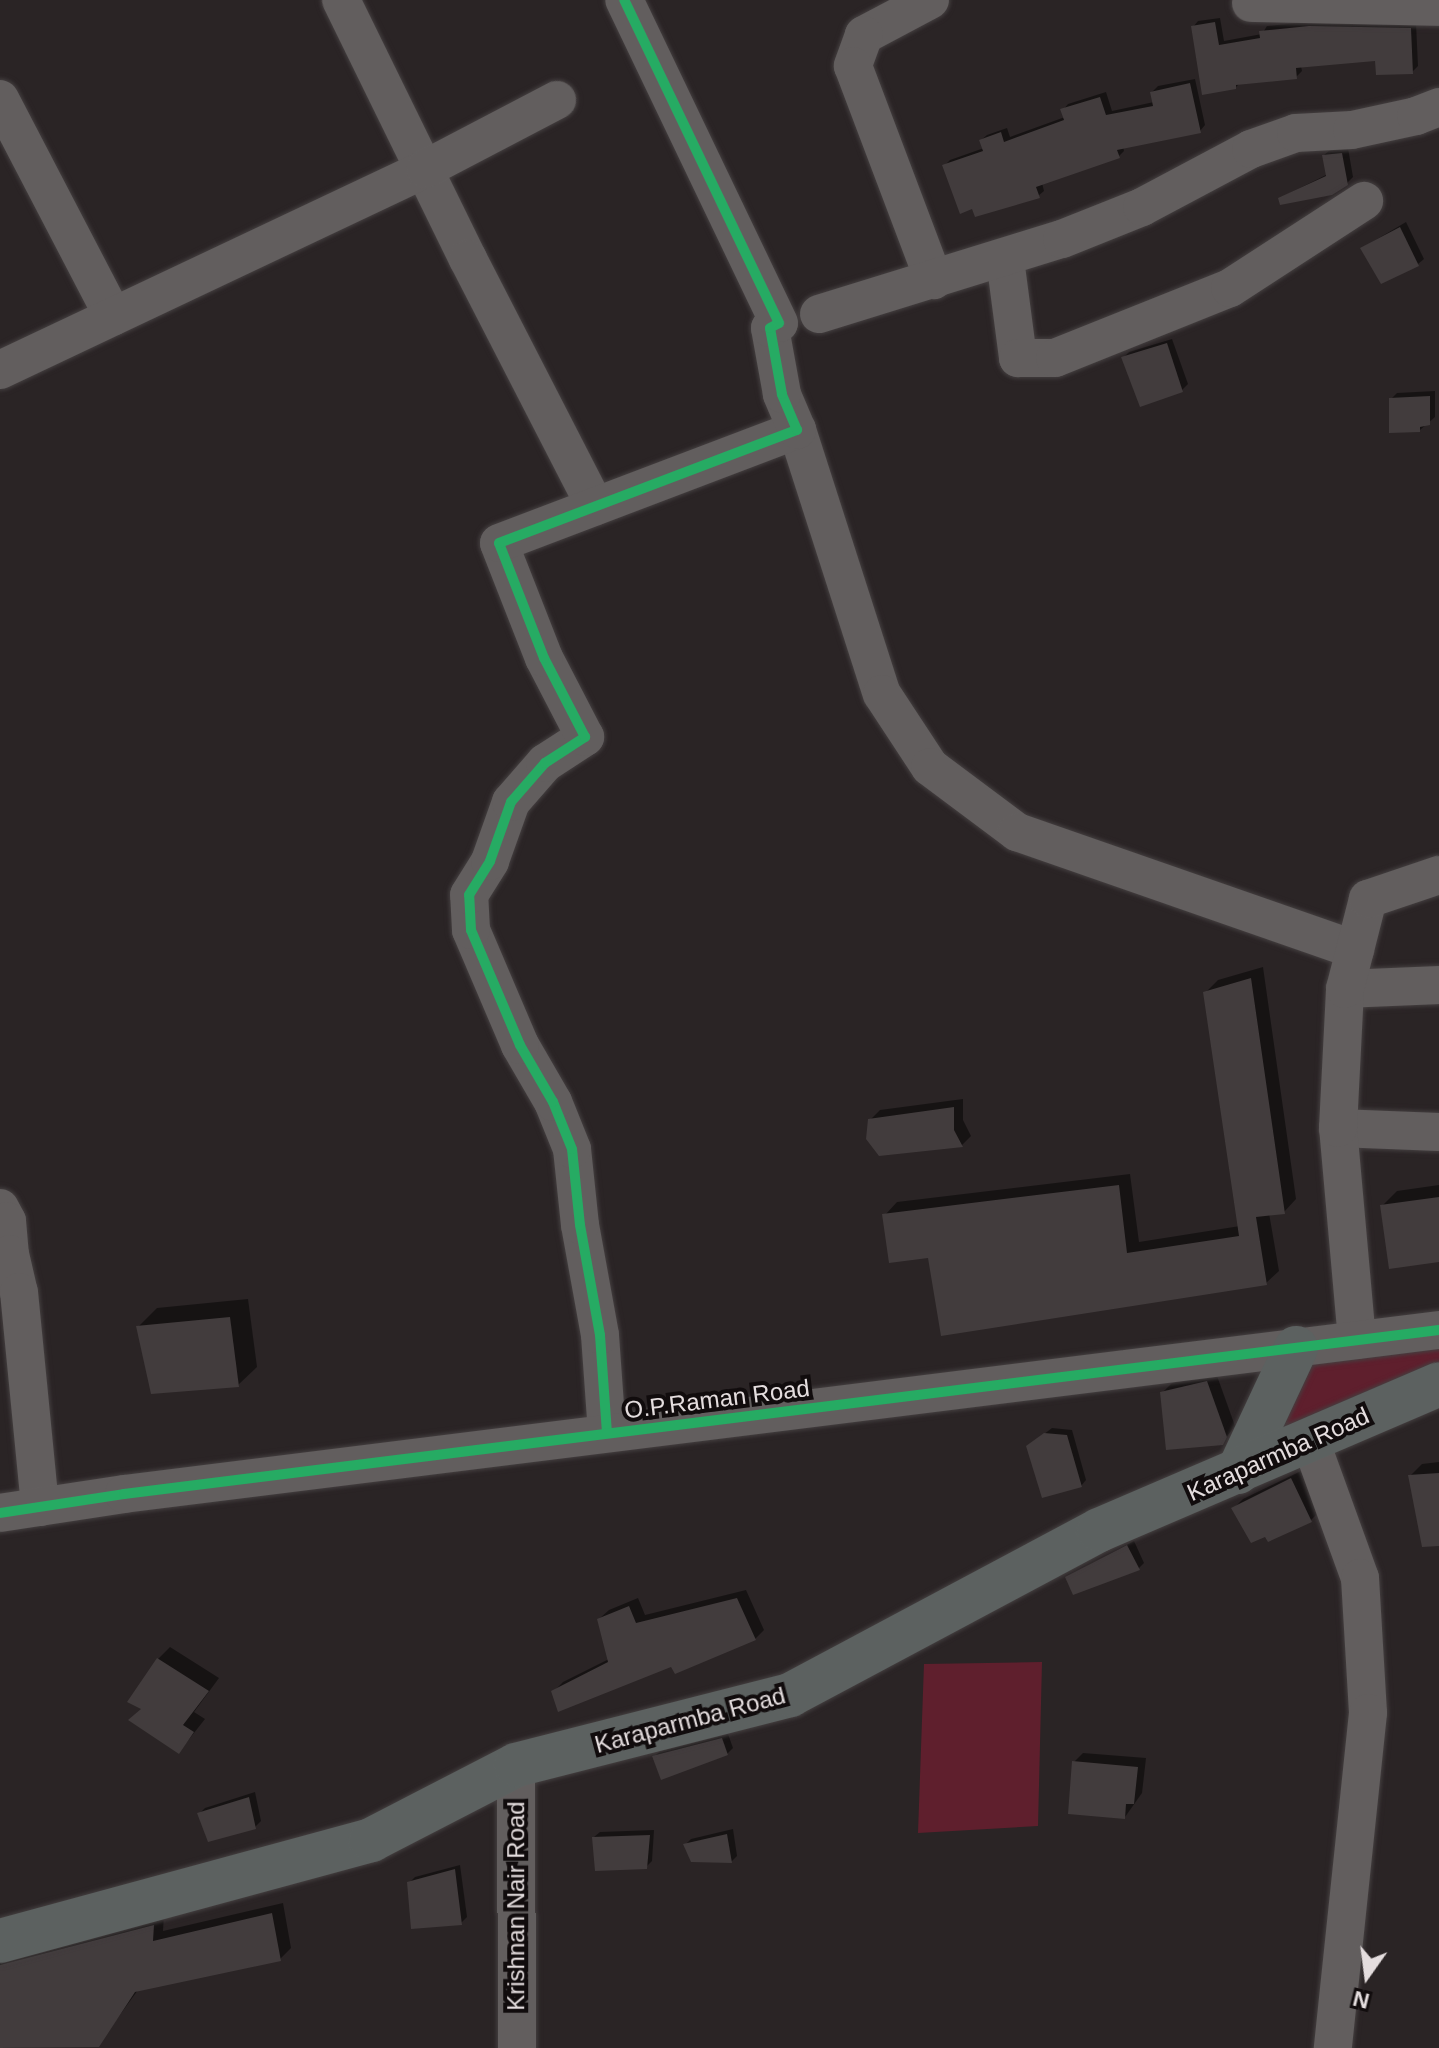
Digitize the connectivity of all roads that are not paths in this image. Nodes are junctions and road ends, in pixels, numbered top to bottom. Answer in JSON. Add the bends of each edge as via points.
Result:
{"nodes":[{"id":1,"x":341,"y":0,"type":"edge"},
{"id":2,"x":624,"y":0,"type":"edge"},
{"id":3,"x":930,"y":0,"type":"edge"},
{"id":4,"x":1251,"y":3,"type":"dead end"},
{"id":5,"x":1439,"y":7,"type":"edge"},
{"id":6,"x":0,"y":99,"type":"edge"},
{"id":7,"x":557,"y":100,"type":"dead end"},
{"id":8,"x":1439,"y":107,"type":"edge"},
{"id":9,"x":425,"y":169,"type":"junction"},
{"id":10,"x":1364,"y":201,"type":"dead end"},
{"id":11,"x":1005,"y":259,"type":"junction"},
{"id":12,"x":934,"y":280,"type":"junction"},
{"id":13,"x":819,"y":314,"type":"dead end"},
{"id":14,"x":113,"y":316,"type":"junction"},
{"id":15,"x":0,"y":370,"type":"edge"},
{"id":16,"x":797,"y":430,"type":"junction"},
{"id":17,"x":595,"y":506,"type":"junction"},
{"id":18,"x":1439,"y":875,"type":"edge"},
{"id":19,"x":1355,"y":950,"type":"junction"},
{"id":20,"x":1439,"y":985,"type":"edge"},
{"id":21,"x":1345,"y":989,"type":"junction"},
{"id":22,"x":1338,"y":1128,"type":"junction"},
{"id":23,"x":1439,"y":1132,"type":"edge"},
{"id":24,"x":0,"y":1208,"type":"edge"},
{"id":25,"x":1439,"y":1330,"type":"edge"},
{"id":26,"x":1357,"y":1340,"type":"junction"},
{"id":27,"x":1296,"y":1348,"type":"junction"},
{"id":28,"x":1439,"y":1384,"type":"edge"},
{"id":29,"x":607,"y":1433,"type":"junction"},
{"id":30,"x":1310,"y":1440,"type":"junction"},
{"id":31,"x":1238,"y":1472,"type":"junction"},
{"id":32,"x":40,"y":1507,"type":"junction"},
{"id":33,"x":0,"y":1513,"type":"edge"},
{"id":34,"x":516,"y":1765,"type":"junction"},
{"id":35,"x":0,"y":1941,"type":"edge"},
{"id":36,"x":517,"y":2048,"type":"edge"},
{"id":37,"x":1333,"y":2048,"type":"edge"}],
"edges":[{"from":1,"to":9,"type":"street"},
{"from":2,"to":16,"type":"street","via":[[779,323],[770,328],[782,394]]},
{"from":3,"to":12,"type":"street","via":[[864,35],[853,66]]},
{"from":4,"to":5,"type":"street"},
{"from":6,"to":14,"type":"street"},
{"from":7,"to":9,"type":"street"},
{"from":8,"to":11,"type":"street","via":[[1352,130],[1296,133],[1251,149],[1142,207]]},
{"from":9,"to":14,"type":"street"},
{"from":9,"to":17,"type":"street"},
{"from":10,"to":11,"type":"street","via":[[1230,288],[1055,358],[1018,358]]},
{"from":11,"to":12,"type":"street"},
{"from":12,"to":13,"type":"street"},
{"from":14,"to":15,"type":"street"},
{"from":16,"to":17,"type":"street"},
{"from":16,"to":19,"type":"street","via":[[882,694],[930,767],[1017,832]]},
{"from":17,"to":29,"type":"street","via":[[499,543],[544,658],[585,737],[545,763],[511,802],[490,861],[469,895],[471,930],[572,1149],[600,1335]]},
{"from":18,"to":19,"type":"street","via":[[1368,899]]},
{"from":19,"to":21,"type":"street"},
{"from":20,"to":21,"type":"street"},
{"from":21,"to":22,"type":"street"},
{"from":22,"to":23,"type":"street"},
{"from":22,"to":26,"type":"street"},
{"from":24,"to":32,"type":"street","via":[[19,1292]]},
{"from":25,"to":26,"type":"street","name":"O.P.Raman Road"},
{"from":26,"to":27,"type":"street","name":"O.P.Raman Road"},
{"from":27,"to":29,"type":"street","name":"O.P.Raman Road"},
{"from":27,"to":31,"type":"main road"},
{"from":28,"to":30,"type":"main road","name":"Karaparmba Road"},
{"from":29,"to":32,"type":"street","name":"O.P.Raman Road"},
{"from":30,"to":31,"type":"main road","name":"Karaparmba Road"},
{"from":30,"to":37,"type":"street","via":[[1360,1578],[1368,1713]]},
{"from":31,"to":34,"type":"main road","name":"Karaparmba Road","via":[[1099,1530],[790,1695]]},
{"from":32,"to":33,"type":"street","name":"O.P.Raman Road"},
{"from":34,"to":35,"type":"main road","name":"Karaparmba Road","via":[[371,1840]]},
{"from":34,"to":36,"type":"street","name":"Krishnan Nair Road"}]}
